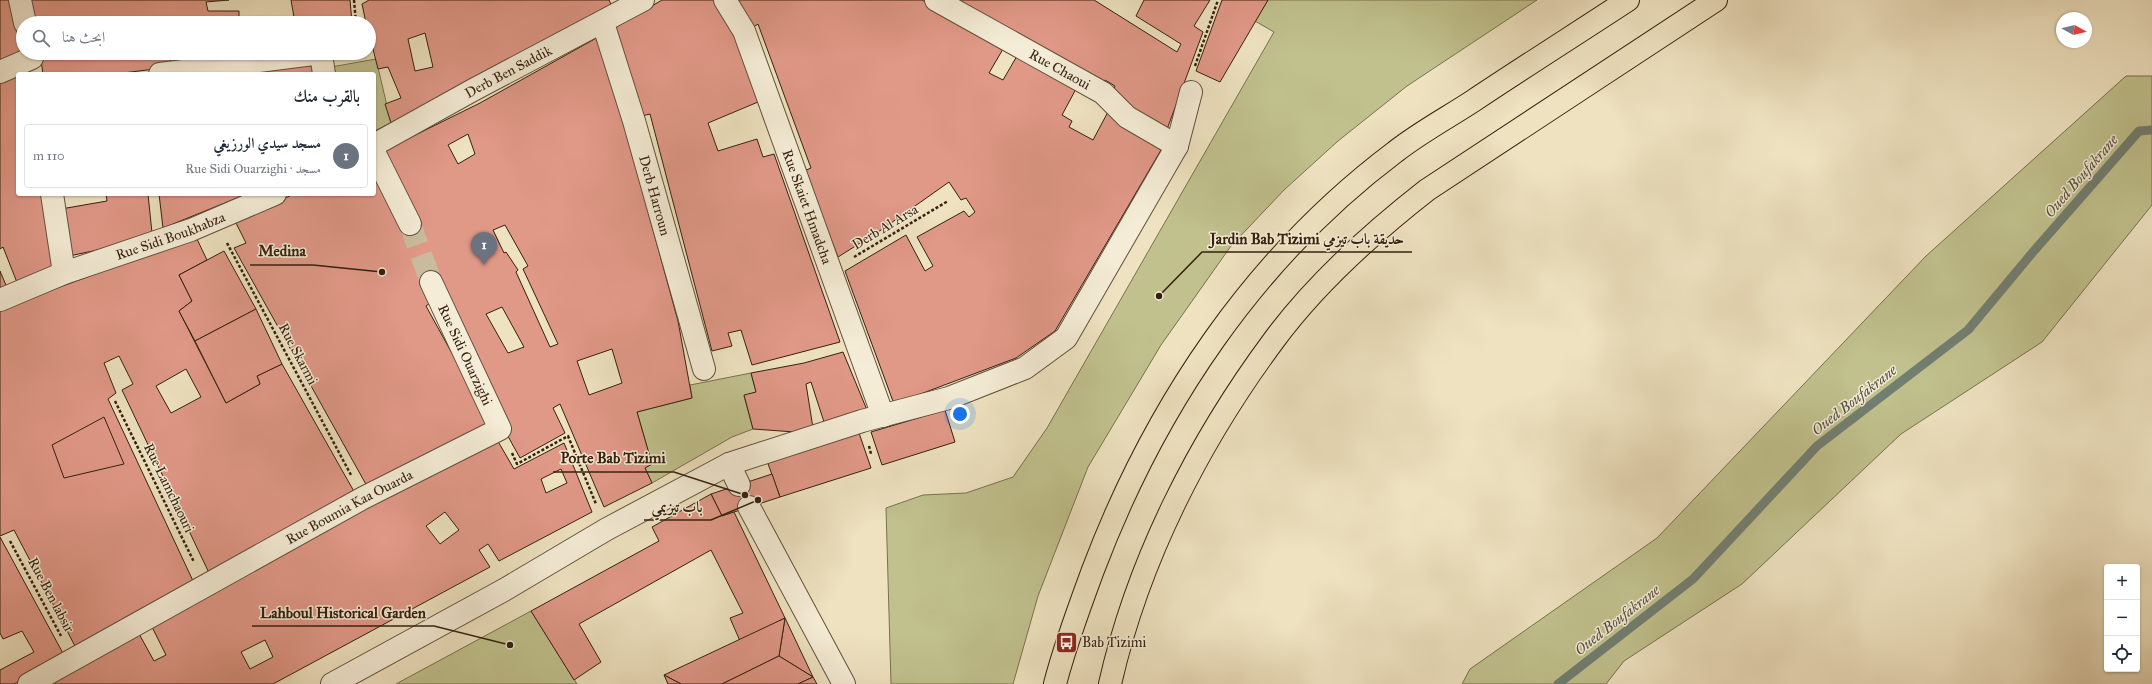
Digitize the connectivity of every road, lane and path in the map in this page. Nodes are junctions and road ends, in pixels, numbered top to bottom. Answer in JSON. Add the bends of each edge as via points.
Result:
{"nodes":[{"id":1,"x":20,"y":0,"type":"edge"},
{"id":2,"x":354,"y":0,"type":"edge"},
{"id":3,"x":643,"y":0,"type":"edge"},
{"id":4,"x":725,"y":0,"type":"edge"},
{"id":5,"x":936,"y":0,"type":"edge"},
{"id":6,"x":1218,"y":0,"type":"edge"},
{"id":7,"x":1628,"y":0,"type":"edge"},
{"id":8,"x":1716,"y":0,"type":"edge"},
{"id":9,"x":23,"y":16,"type":"edge"},
{"id":10,"x":355,"y":16,"type":"edge"},
{"id":11,"x":603,"y":23,"type":"junction"},
{"id":12,"x":273,"y":60,"type":"edge"},
{"id":13,"x":322,"y":60,"type":"edge"},
{"id":14,"x":32,"y":62,"type":"edge"},
{"id":15,"x":0,"y":72,"type":"edge"},
{"id":16,"x":176,"y":72,"type":"edge"},
{"id":17,"x":324,"y":72,"type":"edge"},
{"id":18,"x":1191,"y":92,"type":"joint"},
{"id":19,"x":376,"y":144,"type":"edge"},
{"id":20,"x":1177,"y":146,"type":"junction"},
{"id":21,"x":376,"y":156,"type":"edge"},
{"id":22,"x":52,"y":196,"type":"edge"},
{"id":23,"x":270,"y":196,"type":"edge"},
{"id":24,"x":948,"y":202,"type":"dead end"},
{"id":25,"x":214,"y":220,"type":"junction"},
{"id":26,"x":410,"y":224,"type":"tunnel mouth"},
{"id":27,"x":831,"y":271,"type":"junction"},
{"id":28,"x":64,"y":273,"type":"junction"},
{"id":29,"x":430,"y":282,"type":"tunnel mouth"},
{"id":30,"x":0,"y":300,"type":"edge"},
{"id":31,"x":704,"y":369,"type":"dead end"},
{"id":32,"x":115,"y":401,"type":"dead end"},
{"id":33,"x":883,"y":416,"type":"junction"},
{"id":34,"x":500,"y":429,"type":"junction"},
{"id":35,"x":729,"y":464,"type":"junction"},
{"id":36,"x":739,"y":485,"type":"dead end"},
{"id":37,"x":363,"y":498,"type":"junction"},
{"id":38,"x":749,"y":507,"type":"dead end"},
{"id":39,"x":607,"y":529,"type":"junction"},
{"id":40,"x":10,"y":541,"type":"dead end"},
{"id":41,"x":205,"y":585,"type":"junction"},
{"id":42,"x":74,"y":659,"type":"junction"},
{"id":43,"x":29,"y":684,"type":"edge"},
{"id":44,"x":332,"y":684,"type":"edge"},
{"id":45,"x":844,"y":684,"type":"edge"},
{"id":46,"x":1055,"y":684,"type":"edge"},
{"id":47,"x":1110,"y":684,"type":"edge"}],
"edges":[{"from":1,"to":9,"type":"street"},
{"from":2,"to":10,"type":"path"},
{"from":3,"to":11,"type":"street","name":"Derb Ben Saddik"},
{"from":4,"to":27,"type":"street","name":"Rue Skaiet Hmadcha","via":[[744,31]]},
{"from":5,"to":20,"type":"street","name":"Rue Chaoui","via":[[1103,93],[1127,117]]},
{"from":6,"to":18,"type":"path","via":[[1192,71]]},
{"from":7,"to":46,"type":"main road","via":[[1396,151],[1333,203],[1282,254],[1238,305],[1165,414],[1132,478],[1104,542],[1066,642]]},
{"from":8,"to":47,"type":"main road","via":[[1427,190],[1385,223],[1311,296],[1275,339],[1232,402],[1199,457],[1174,506],[1138,591]]},
{"from":11,"to":19,"type":"street","name":"Derb Ben Saddik"},
{"from":11,"to":31,"type":"street","name":"Derb Harroun","via":[[634,121]]},
{"from":12,"to":16,"type":"street"},
{"from":13,"to":17,"type":"street"},
{"from":14,"to":15,"type":"street"},
{"from":18,"to":20,"type":"street"},
{"from":20,"to":33,"type":"street","via":[[1066,338],[1025,368],[949,398]]},
{"from":21,"to":26,"type":"street"},
{"from":22,"to":28,"type":"street"},
{"from":23,"to":25,"type":"street","name":"Rue Sidi Boukhabza"},
{"from":24,"to":27,"type":"path","name":"Derb Al Arsa"},
{"from":25,"to":28,"type":"street","name":"Rue Sidi Boukhabza"},
{"from":25,"to":37,"type":"path","name":"Rue Skarmi"},
{"from":27,"to":33,"type":"street","name":"Rue Skaiet Hmadcha"},
{"from":28,"to":30,"type":"street","name":"Rue Sidi Boukhabza"},
{"from":29,"to":34,"type":"street","name":"Rue Sidi Ouarzighi"},
{"from":32,"to":41,"type":"path","name":"Rue Lamchaouri"},
{"from":33,"to":35,"type":"street"},
{"from":34,"to":37,"type":"street","name":"Rue Boumia Kaa Ouarda"},
{"from":34,"to":39,"type":"path","via":[[517,464],[568,436]]},
{"from":35,"to":36,"type":"street"},
{"from":35,"to":39,"type":"street"},
{"from":37,"to":41,"type":"street","name":"Rue Boumia Kaa Ouarda"},
{"from":38,"to":45,"type":"street"},
{"from":39,"to":44,"type":"street","via":[[504,590]]},
{"from":40,"to":42,"type":"path","name":"Rue Ben labsir"},
{"from":41,"to":42,"type":"street","name":"Rue Boumia Kaa Ouarda"},
{"from":42,"to":43,"type":"street","name":"Rue Boumia Kaa Ouarda"}]}
